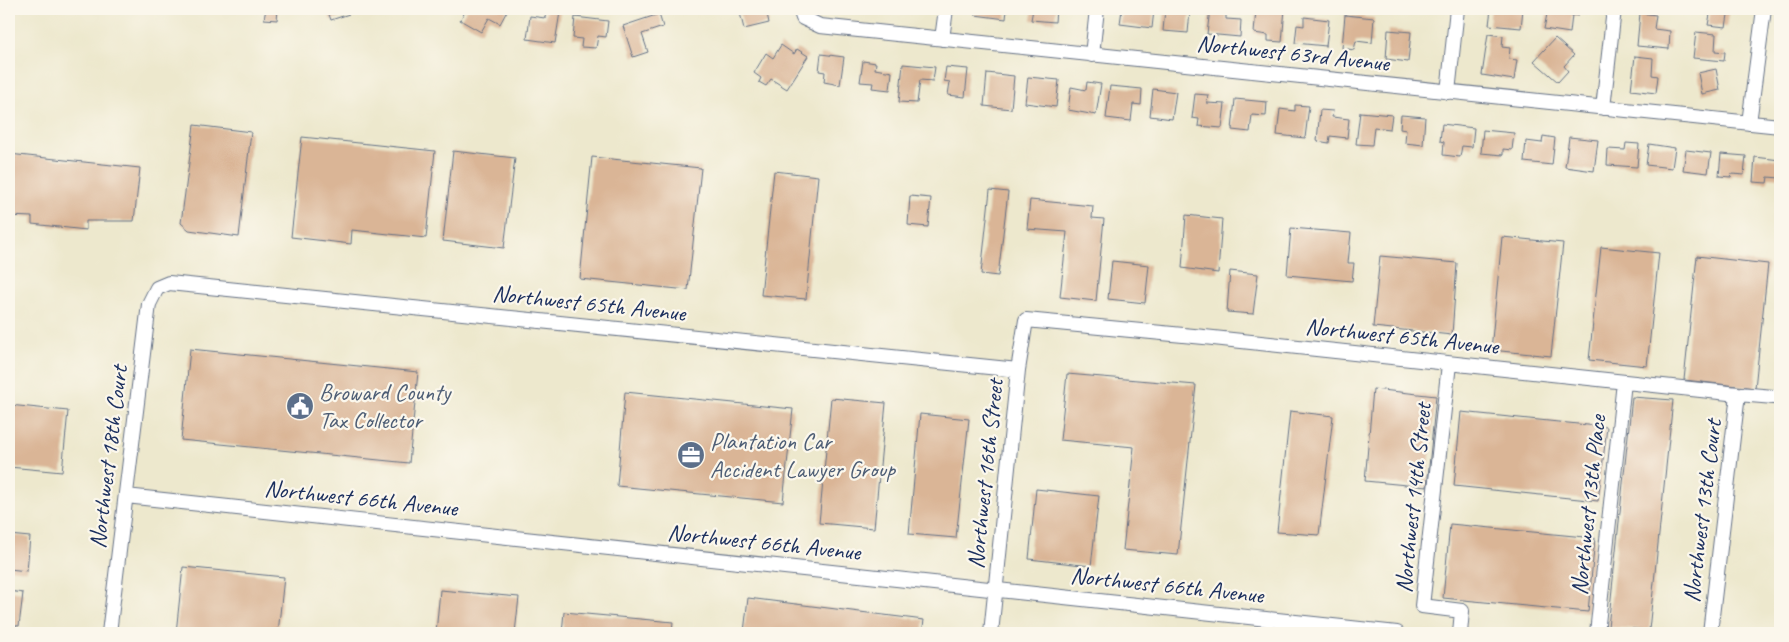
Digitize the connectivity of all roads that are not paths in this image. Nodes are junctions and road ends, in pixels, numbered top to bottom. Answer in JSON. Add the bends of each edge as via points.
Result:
{"nodes":[{"id":1,"x":946,"y":9,"type":"edge"},
{"id":2,"x":1097,"y":9,"type":"edge"},
{"id":3,"x":1457,"y":9,"type":"edge"},
{"id":4,"x":1614,"y":9,"type":"edge"},
{"id":5,"x":1764,"y":9,"type":"edge"},
{"id":6,"x":802,"y":13,"type":"edge"},
{"id":7,"x":942,"y":39,"type":"junction"},
{"id":8,"x":1092,"y":55,"type":"junction"},
{"id":9,"x":1448,"y":92,"type":"junction"},
{"id":10,"x":1603,"y":108,"type":"junction"},
{"id":11,"x":1749,"y":123,"type":"junction"},
{"id":12,"x":1780,"y":126,"type":"edge"},
{"id":13,"x":157,"y":288,"type":"joint"},
{"id":14,"x":1026,"y":320,"type":"joint"},
{"id":15,"x":1449,"y":364,"type":"junction"},
{"id":16,"x":1018,"y":370,"type":"junction"},
{"id":17,"x":1624,"y":382,"type":"junction"},
{"id":18,"x":1738,"y":394,"type":"junction"},
{"id":19,"x":1774,"y":397,"type":"dead end"},
{"id":20,"x":126,"y":496,"type":"junction"},
{"id":21,"x":996,"y":589,"type":"junction"},
{"id":22,"x":109,"y":633,"type":"edge"},
{"id":23,"x":992,"y":633,"type":"edge"},
{"id":24,"x":1397,"y":633,"type":"edge"},
{"id":25,"x":1460,"y":633,"type":"edge"},
{"id":26,"x":1596,"y":633,"type":"edge"},
{"id":27,"x":1710,"y":633,"type":"edge"}],
"edges":[{"from":1,"to":7,"type":"street"},
{"from":2,"to":8,"type":"street"},
{"from":3,"to":9,"type":"street"},
{"from":4,"to":10,"type":"street"},
{"from":5,"to":11,"type":"street"},
{"from":6,"to":7,"type":"street","name":"Northwest 63rd Avenue","via":[[820,26]]},
{"from":7,"to":8,"type":"street","name":"Northwest 63rd Avenue"},
{"from":8,"to":9,"type":"street","name":"Northwest 63rd Avenue"},
{"from":9,"to":10,"type":"street","name":"Northwest 63rd Avenue"},
{"from":10,"to":11,"type":"street","name":"Northwest 63rd Avenue"},
{"from":11,"to":12,"type":"street","name":"Northwest 63rd Avenue"},
{"from":13,"to":16,"type":"street","name":"Northwest 65th Avenue","via":[[170,283]]},
{"from":13,"to":20,"type":"street","name":"Northwest 18th Court","via":[[149,304]]},
{"from":14,"to":15,"type":"street","name":"Northwest 65th Avenue"},
{"from":14,"to":16,"type":"street","name":"Northwest 16th Street"},
{"from":15,"to":17,"type":"street","name":"Northwest 65th Avenue"},
{"from":15,"to":25,"type":"street","name":"Northwest 14th Street","via":[[1422,606],[1462,611]]},
{"from":16,"to":21,"type":"street","name":"Northwest 16th Street"},
{"from":17,"to":18,"type":"street","name":"Northwest 65th Avenue"},
{"from":17,"to":26,"type":"street","name":"Northwest 13th Place"},
{"from":18,"to":19,"type":"street","name":"Northwest 65th Avenue"},
{"from":18,"to":27,"type":"street","name":"Northwest 13th Court"},
{"from":20,"to":21,"type":"street","name":"Northwest 66th Avenue"},
{"from":20,"to":22,"type":"street","name":"Northwest 18th Court"},
{"from":21,"to":23,"type":"street","name":"Northwest 16th Street"},
{"from":21,"to":24,"type":"street","name":"Northwest 66th Avenue"}]}
